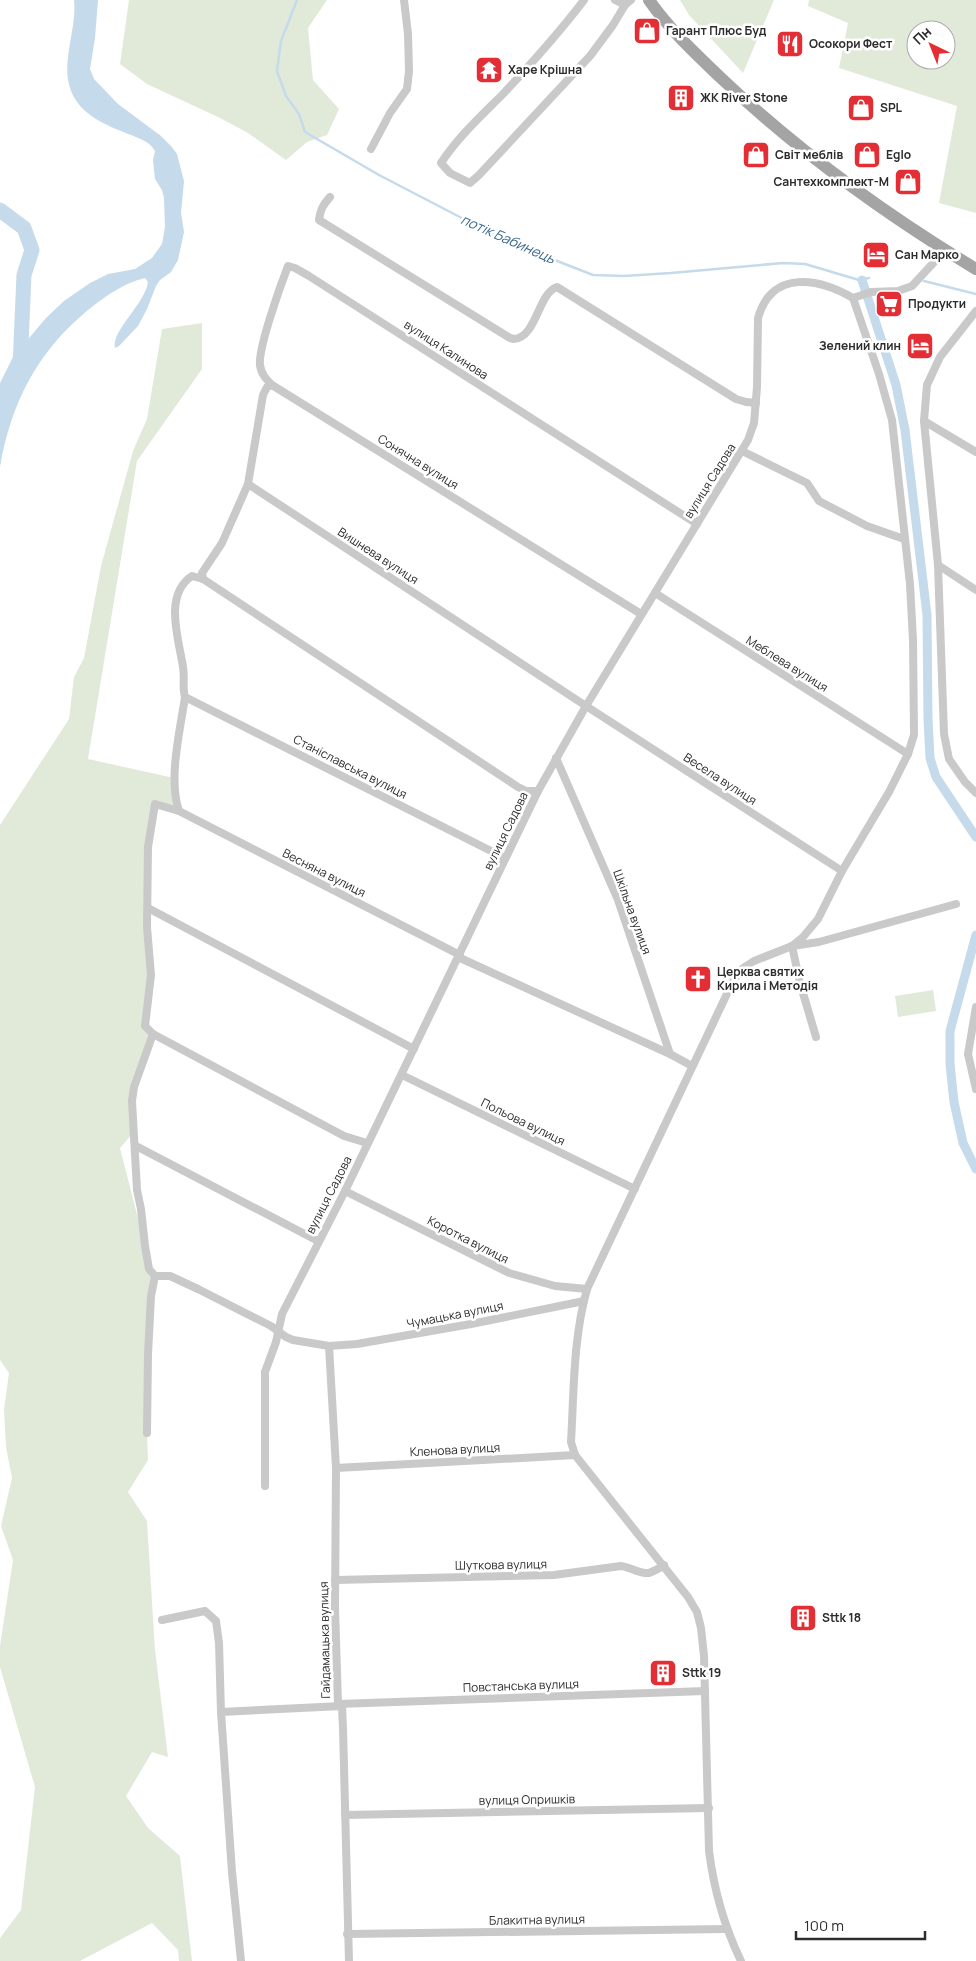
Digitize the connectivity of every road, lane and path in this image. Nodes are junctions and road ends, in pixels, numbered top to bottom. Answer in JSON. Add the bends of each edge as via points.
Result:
{"nodes":[{"id":1,"x":404,"y":0,"type":"edge"},
{"id":2,"x":584,"y":0,"type":"edge"},
{"id":3,"x":614,"y":0,"type":"edge"},
{"id":4,"x":649,"y":0,"type":"edge"},
{"id":5,"x":628,"y":3,"type":"edge"},
{"id":6,"x":370,"y":150,"type":"dead end"},
{"id":7,"x":330,"y":197,"type":"dead end"},
{"id":8,"x":940,"y":247,"type":"junction"},
{"id":9,"x":976,"y":269,"type":"edge"},
{"id":10,"x":857,"y":297,"type":"junction"},
{"id":11,"x":976,"y":311,"type":"edge"},
{"id":12,"x":272,"y":385,"type":"junction"},
{"id":13,"x":756,"y":403,"type":"junction"},
{"id":14,"x":924,"y":421,"type":"junction"},
{"id":15,"x":742,"y":451,"type":"junction"},
{"id":16,"x":976,"y":452,"type":"edge"},
{"id":17,"x":248,"y":484,"type":"junction"},
{"id":18,"x":697,"y":524,"type":"junction"},
{"id":19,"x":904,"y":540,"type":"junction"},
{"id":20,"x":938,"y":565,"type":"junction"},
{"id":21,"x":203,"y":579,"type":"junction"},
{"id":22,"x":976,"y":590,"type":"edge"},
{"id":23,"x":655,"y":593,"type":"junction"},
{"id":24,"x":641,"y":614,"type":"junction"},
{"id":25,"x":185,"y":697,"type":"junction"},
{"id":26,"x":586,"y":706,"type":"junction"},
{"id":27,"x":908,"y":754,"type":"junction"},
{"id":28,"x":556,"y":758,"type":"junction"},
{"id":29,"x":538,"y":791,"type":"junction"},
{"id":30,"x":976,"y":793,"type":"edge"},
{"id":31,"x":179,"y":811,"type":"junction"},
{"id":32,"x":505,"y":858,"type":"junction"},
{"id":33,"x":842,"y":871,"type":"junction"},
{"id":34,"x":956,"y":904,"type":"dead end"},
{"id":35,"x":148,"y":908,"type":"junction"},
{"id":36,"x":792,"y":946,"type":"junction"},
{"id":37,"x":459,"y":956,"type":"junction"},
{"id":38,"x":976,"y":1007,"type":"edge"},
{"id":39,"x":152,"y":1034,"type":"junction"},
{"id":40,"x":816,"y":1037,"type":"dead end"},
{"id":41,"x":414,"y":1050,"type":"junction"},
{"id":42,"x":972,"y":1053,"type":"edge"},
{"id":43,"x":670,"y":1054,"type":"junction"},
{"id":44,"x":692,"y":1066,"type":"junction"},
{"id":45,"x":402,"y":1074,"type":"junction"},
{"id":46,"x":976,"y":1089,"type":"edge"},
{"id":47,"x":367,"y":1143,"type":"junction"},
{"id":48,"x":136,"y":1146,"type":"junction"},
{"id":49,"x":635,"y":1189,"type":"junction"},
{"id":50,"x":345,"y":1191,"type":"junction"},
{"id":51,"x":318,"y":1241,"type":"junction"},
{"id":52,"x":155,"y":1276,"type":"junction"},
{"id":53,"x":587,"y":1289,"type":"junction"},
{"id":54,"x":584,"y":1301,"type":"junction"},
{"id":55,"x":279,"y":1331,"type":"junction"},
{"id":56,"x":329,"y":1346,"type":"junction"},
{"id":57,"x":147,"y":1433,"type":"dead end"},
{"id":58,"x":576,"y":1455,"type":"junction"},
{"id":59,"x":336,"y":1468,"type":"junction"},
{"id":60,"x":264,"y":1486,"type":"dead end"},
{"id":61,"x":664,"y":1566,"type":"junction"},
{"id":62,"x":335,"y":1580,"type":"junction"},
{"id":63,"x":162,"y":1620,"type":"dead end"},
{"id":64,"x":705,"y":1690,"type":"junction"},
{"id":65,"x":340,"y":1705,"type":"junction"},
{"id":66,"x":221,"y":1712,"type":"junction"},
{"id":67,"x":709,"y":1808,"type":"junction"},
{"id":68,"x":345,"y":1814,"type":"junction"},
{"id":69,"x":727,"y":1929,"type":"junction"},
{"id":70,"x":347,"y":1934,"type":"junction"},
{"id":71,"x":241,"y":1961,"type":"edge"},
{"id":72,"x":349,"y":1961,"type":"edge"},
{"id":73,"x":741,"y":1961,"type":"edge"}],
"edges":[{"from":1,"to":6,"type":"street","via":[[408,34],[407,89]]},
{"from":2,"to":5,"type":"street","via":[[447,154],[441,163],[450,173],[470,183],[479,175],[590,56]]},
{"from":3,"to":5,"type":"street"},
{"from":4,"to":8,"type":"main road","via":[[684,43],[752,107],[818,162]]},
{"from":7,"to":13,"type":"street","via":[[323,205],[319,220],[510,338],[522,336],[550,292],[557,287],[736,399]]},
{"from":8,"to":9,"type":"main road"},
{"from":8,"to":10,"type":"street","via":[[936,260],[912,286]]},
{"from":10,"to":13,"type":"street","name":"вулиця Садова","via":[[805,280],[788,283],[772,292],[758,318]]},
{"from":10,"to":19,"type":"street","via":[[892,420]]},
{"from":11,"to":14,"type":"street","via":[[940,357],[927,385]]},
{"from":12,"to":17,"type":"street","via":[[266,387],[263,395]]},
{"from":12,"to":18,"type":"street","name":"вулиця Калинова","via":[[263,375],[260,363],[266,331],[288,266],[309,276]]},
{"from":12,"to":24,"type":"street","name":"Сонячна вулиця"},
{"from":13,"to":15,"type":"street","name":"вулиця Садова","via":[[754,423]]},
{"from":14,"to":16,"type":"street"},
{"from":14,"to":20,"type":"street"},
{"from":15,"to":18,"type":"street","name":"вулиця Садова"},
{"from":15,"to":19,"type":"street","via":[[807,483],[819,502]]},
{"from":17,"to":21,"type":"street","via":[[222,543],[202,572]]},
{"from":17,"to":26,"type":"street","name":"Вишнева вулиця"},
{"from":18,"to":23,"type":"street","name":"вулиця Садова"},
{"from":19,"to":27,"type":"street","via":[[913,640],[914,735]]},
{"from":20,"to":22,"type":"street"},
{"from":20,"to":30,"type":"street","via":[[944,734],[949,759]]},
{"from":21,"to":25,"type":"street","via":[[192,576],[179,593],[175,620]]},
{"from":21,"to":29,"type":"street","via":[[518,788]]},
{"from":23,"to":24,"type":"street","name":"вулиця Садова"},
{"from":23,"to":27,"type":"street","name":"Меблева вулиця"},
{"from":24,"to":26,"type":"street","name":"вулиця Садова"},
{"from":25,"to":31,"type":"street","via":[[174,778]]},
{"from":25,"to":32,"type":"street","name":"Станіславська вулиця"},
{"from":26,"to":28,"type":"street","name":"вулиця Садова"},
{"from":26,"to":33,"type":"street","name":"Весела вулиця"},
{"from":27,"to":33,"type":"street"},
{"from":28,"to":29,"type":"street","name":"вулиця Садова"},
{"from":28,"to":43,"type":"street","name":"Шкільна вулиця","via":[[618,900]]},
{"from":29,"to":32,"type":"street","name":"вулиця Садова"},
{"from":31,"to":35,"type":"street","name":"Весняна вулиця","via":[[155,804],[148,847]]},
{"from":31,"to":37,"type":"street","name":"Весняна вулиця"},
{"from":32,"to":37,"type":"street","name":"вулиця Садова"},
{"from":33,"to":36,"type":"street","via":[[818,919]]},
{"from":34,"to":36,"type":"street","via":[[819,942]]},
{"from":35,"to":39,"type":"street","via":[[151,975],[145,1026]]},
{"from":35,"to":41,"type":"street"},
{"from":36,"to":40,"type":"street"},
{"from":36,"to":44,"type":"street","via":[[754,961],[734,978]]},
{"from":37,"to":41,"type":"street","name":"вулиця Садова"},
{"from":37,"to":43,"type":"street","name":"Весняна вулиця"},
{"from":38,"to":42,"type":"street"},
{"from":39,"to":47,"type":"street","via":[[344,1136]]},
{"from":39,"to":48,"type":"street","via":[[132,1101]]},
{"from":41,"to":45,"type":"street","name":"вулиця Садова"},
{"from":42,"to":46,"type":"street"},
{"from":43,"to":44,"type":"street"},
{"from":44,"to":49,"type":"street"},
{"from":45,"to":47,"type":"street","name":"вулиця Садова"},
{"from":45,"to":49,"type":"street","name":"Польова вулиця"},
{"from":47,"to":50,"type":"street","name":"вулиця Садова"},
{"from":48,"to":51,"type":"street"},
{"from":48,"to":52,"type":"street","via":[[137,1190],[145,1246],[149,1269]]},
{"from":49,"to":53,"type":"street"},
{"from":50,"to":51,"type":"street","name":"вулиця Садова"},
{"from":50,"to":53,"type":"street","name":"Коротка вулиця","via":[[509,1273],[555,1286]]},
{"from":51,"to":55,"type":"street","name":"вулиця Садова","via":[[282,1314]]},
{"from":52,"to":55,"type":"street","name":"Чумацька вулиця","via":[[170,1276],[198,1288]]},
{"from":52,"to":57,"type":"street","via":[[148,1346]]},
{"from":53,"to":54,"type":"street"},
{"from":54,"to":56,"type":"street","name":"Чумацька вулиця","via":[[386,1339]]},
{"from":54,"to":58,"type":"street","via":[[577,1335],[571,1442]]},
{"from":55,"to":56,"type":"street","name":"Чумацька вулиця","via":[[293,1340]]},
{"from":55,"to":60,"type":"street","name":"вулиця Садова","via":[[265,1372]]},
{"from":56,"to":59,"type":"street","name":"Гайдамацька вулиця"},
{"from":58,"to":59,"type":"street","name":"Кленова вулиця"},
{"from":58,"to":61,"type":"street"},
{"from":59,"to":62,"type":"street","name":"Гайдамацька вулиця"},
{"from":61,"to":62,"type":"street","name":"Шуткова вулиця","via":[[643,1573],[621,1566],[554,1575]]},
{"from":61,"to":64,"type":"street","via":[[697,1612]]},
{"from":62,"to":65,"type":"street","name":"Гайдамацька вулиця"},
{"from":63,"to":66,"type":"street","via":[[205,1611],[216,1621]]},
{"from":64,"to":65,"type":"street","name":"Повстанська вулиця"},
{"from":64,"to":67,"type":"street"},
{"from":65,"to":66,"type":"street","name":"Повстанська вулиця"},
{"from":65,"to":68,"type":"street","name":"Гайдамацька вулиця"},
{"from":66,"to":71,"type":"street"},
{"from":67,"to":68,"type":"street","name":"вулиця Опришків"},
{"from":67,"to":69,"type":"street","via":[[713,1878]]},
{"from":68,"to":70,"type":"street","name":"Гайдамацька вулиця"},
{"from":69,"to":70,"type":"street","name":"Блакитна вулиця"},
{"from":69,"to":73,"type":"street"},
{"from":70,"to":72,"type":"street","name":"Гайдамацька вулиця"}]}
